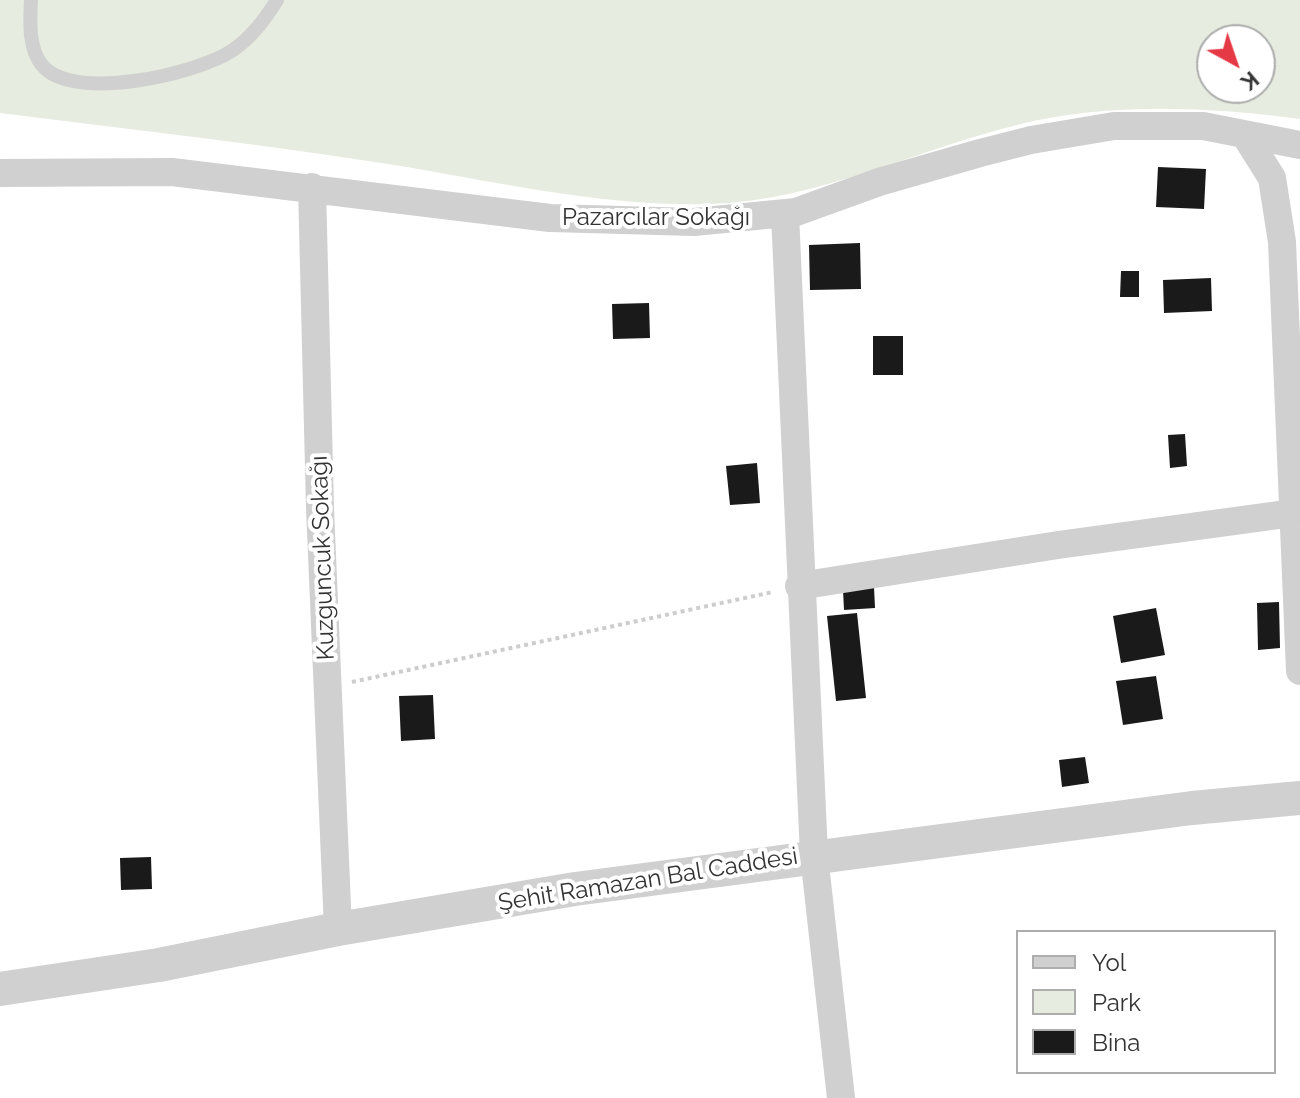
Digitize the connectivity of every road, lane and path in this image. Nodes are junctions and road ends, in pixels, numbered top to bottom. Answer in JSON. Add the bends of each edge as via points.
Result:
{"nodes":[{"id":1,"x":31,"y":0,"type":"edge"},
{"id":2,"x":277,"y":0,"type":"edge"},
{"id":3,"x":1245,"y":135,"type":"junction"},
{"id":4,"x":1300,"y":145,"type":"edge"},
{"id":5,"x":0,"y":173,"type":"edge"},
{"id":6,"x":312,"y":187,"type":"junction"},
{"id":7,"x":785,"y":214,"type":"junction"},
{"id":8,"x":1297,"y":513,"type":"edge"},
{"id":9,"x":799,"y":586,"type":"junction"},
{"id":10,"x":1300,"y":671,"type":"edge"},
{"id":11,"x":328,"y":687,"type":"junction"},
{"id":12,"x":1300,"y":798,"type":"edge"},
{"id":13,"x":814,"y":855,"type":"junction"},
{"id":14,"x":338,"y":929,"type":"junction"},
{"id":15,"x":0,"y":989,"type":"edge"},
{"id":16,"x":841,"y":1098,"type":"edge"}],
"edges":[{"from":1,"to":2,"type":"lane","via":[[31,41],[40,64],[61,78],[86,82],[142,80],[214,61],[251,35]]},
{"from":3,"to":4,"type":"street","name":"Pazarcılar Sokağı"},
{"from":3,"to":7,"type":"street","name":"Pazarcılar Sokağı","via":[[1171,124],[1072,132],[904,174]]},
{"from":3,"to":8,"type":"street","via":[[1272,178],[1278,208]]},
{"from":5,"to":6,"type":"street","name":"Pazarcılar Sokağı","via":[[172,172]]},
{"from":6,"to":7,"type":"street","name":"Pazarcılar Sokağı","via":[[566,219],[694,222]]},
{"from":6,"to":11,"type":"street","name":"Kuzguncuk Sokağı"},
{"from":7,"to":9,"type":"street"},
{"from":8,"to":9,"type":"street"},
{"from":8,"to":10,"type":"street"},
{"from":9,"to":11,"type":"path"},
{"from":9,"to":13,"type":"street"},
{"from":11,"to":14,"type":"street","name":"Kuzguncuk Sokağı"},
{"from":12,"to":13,"type":"street","name":"Şehit Ramazan Bal Caddesi"},
{"from":13,"to":14,"type":"street","name":"Şehit Ramazan Bal Caddesi"},
{"from":13,"to":16,"type":"street"},
{"from":14,"to":15,"type":"street","name":"Şehit Ramazan Bal Caddesi","via":[[159,965]]}]}
